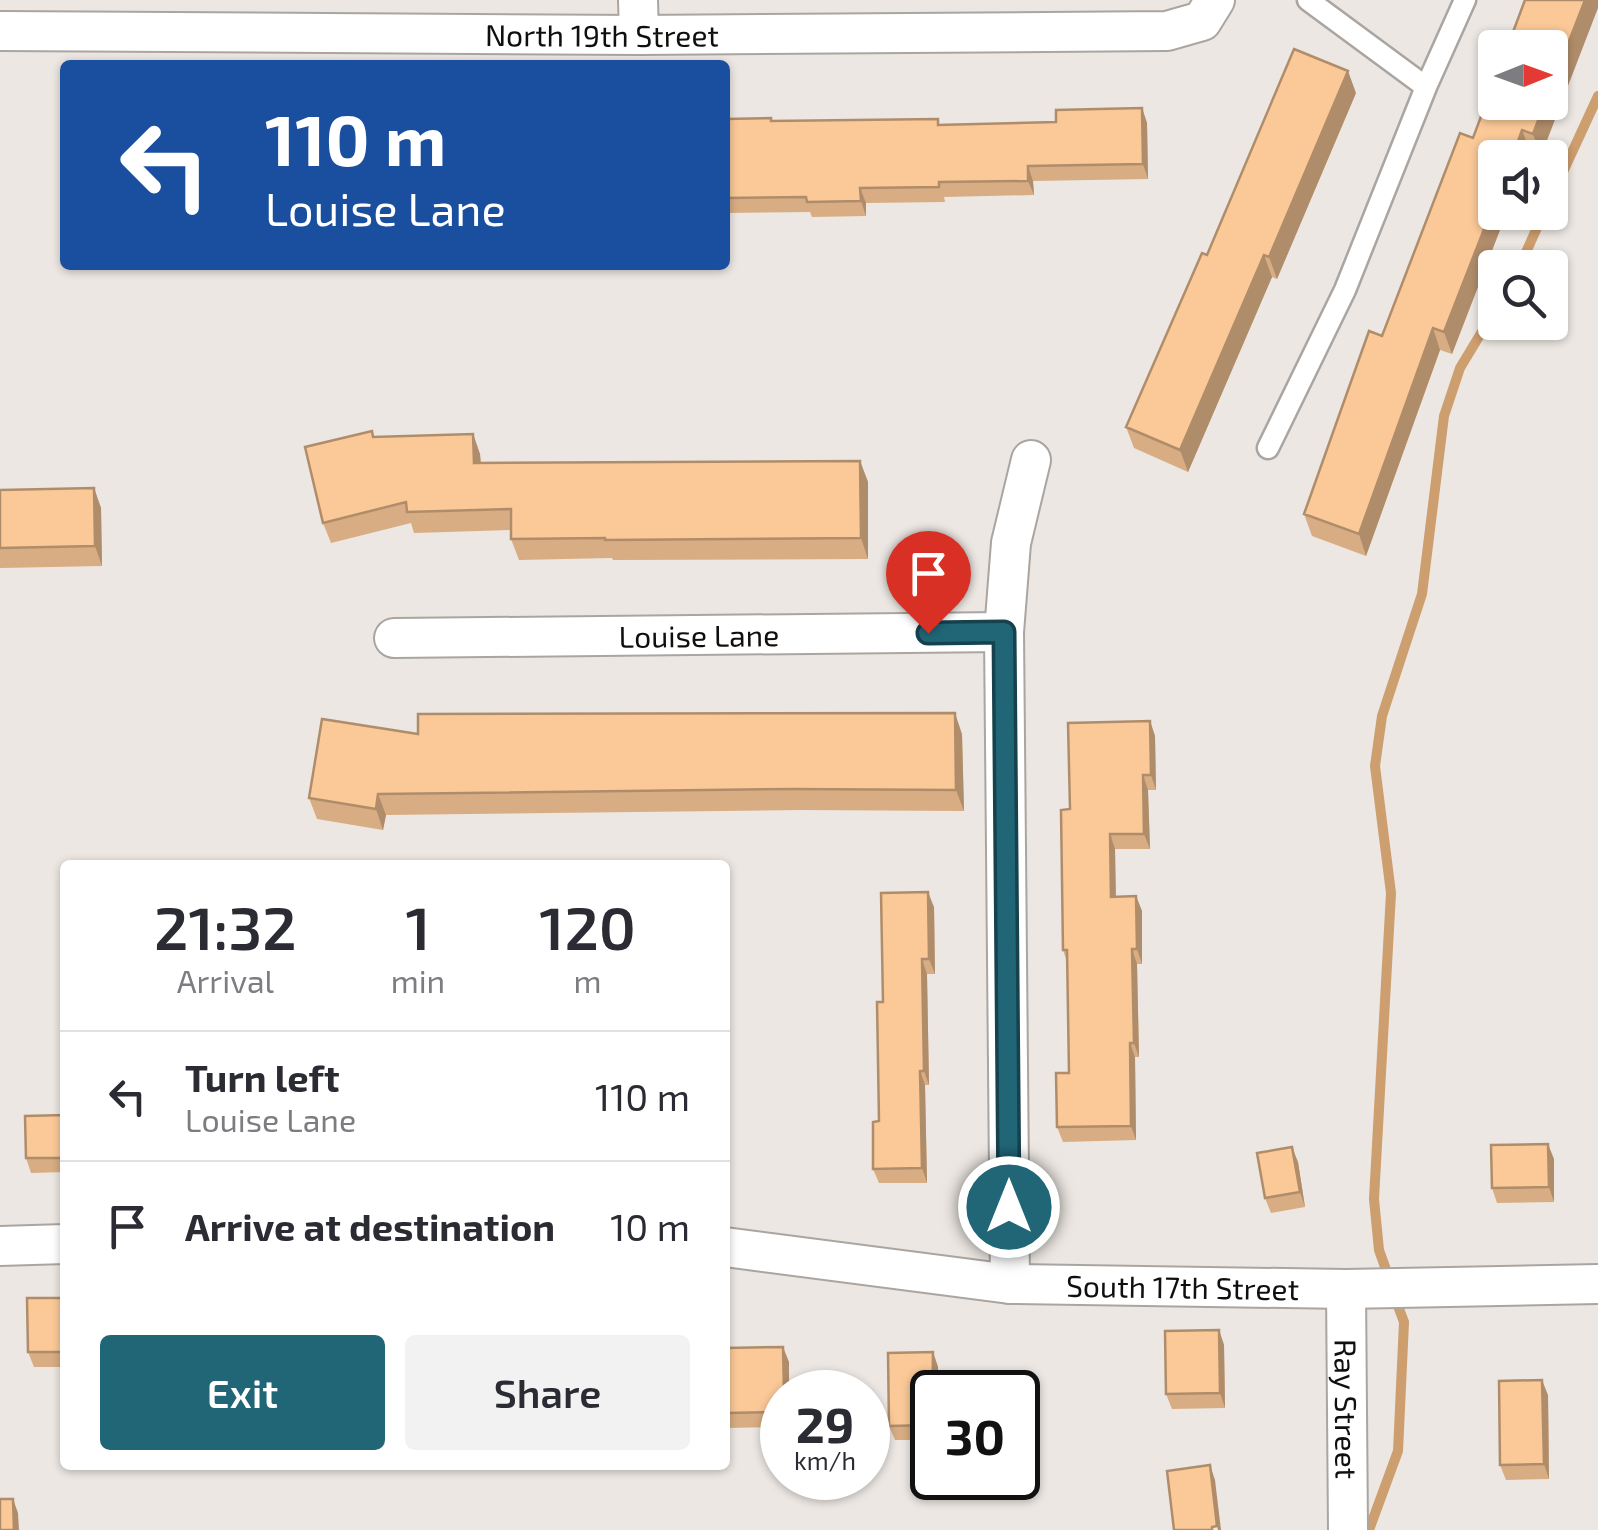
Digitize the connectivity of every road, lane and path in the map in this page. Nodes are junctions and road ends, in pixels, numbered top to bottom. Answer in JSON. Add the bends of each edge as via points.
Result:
{"nodes":[{"id":1,"x":1308,"y":0,"type":"edge"},
{"id":2,"x":1464,"y":0,"type":"edge"},
{"id":3,"x":1208,"y":10,"type":"edge"},
{"id":4,"x":639,"y":18,"type":"edge"},
{"id":5,"x":0,"y":31,"type":"edge"},
{"id":6,"x":1426,"y":88,"type":"junction"},
{"id":7,"x":1268,"y":448,"type":"dead end"},
{"id":8,"x":1032,"y":460,"type":"dead end"},
{"id":9,"x":1004,"y":632,"type":"junction"},
{"id":10,"x":394,"y":638,"type":"dead end"},
{"id":11,"x":60,"y":1244,"type":"edge"},
{"id":12,"x":0,"y":1246,"type":"edge"},
{"id":13,"x":730,"y":1248,"type":"edge"},
{"id":14,"x":1010,"y":1284,"type":"junction"},
{"id":15,"x":1598,"y":1284,"type":"edge"},
{"id":16,"x":1346,"y":1289,"type":"junction"},
{"id":17,"x":1348,"y":1530,"type":"edge"}],
"edges":[{"from":1,"to":6,"type":"lane"},
{"from":2,"to":6,"type":"lane"},
{"from":3,"to":4,"type":"street","name":"North 19th Street","via":[[1167,31]]},
{"from":4,"to":5,"type":"street","name":"North 19th Street"},
{"from":6,"to":7,"type":"lane","via":[[1345,290]]},
{"from":8,"to":9,"type":"street","via":[[1011,543]]},
{"from":9,"to":10,"type":"street","name":"Louise Lane"},
{"from":9,"to":14,"type":"street"},
{"from":11,"to":12,"type":"street"},
{"from":13,"to":14,"type":"street","name":"South 17th Street"},
{"from":14,"to":16,"type":"street","name":"South 17th Street"},
{"from":15,"to":16,"type":"street","name":"South 17th Street"},
{"from":16,"to":17,"type":"street","name":"Ray Street"}]}
